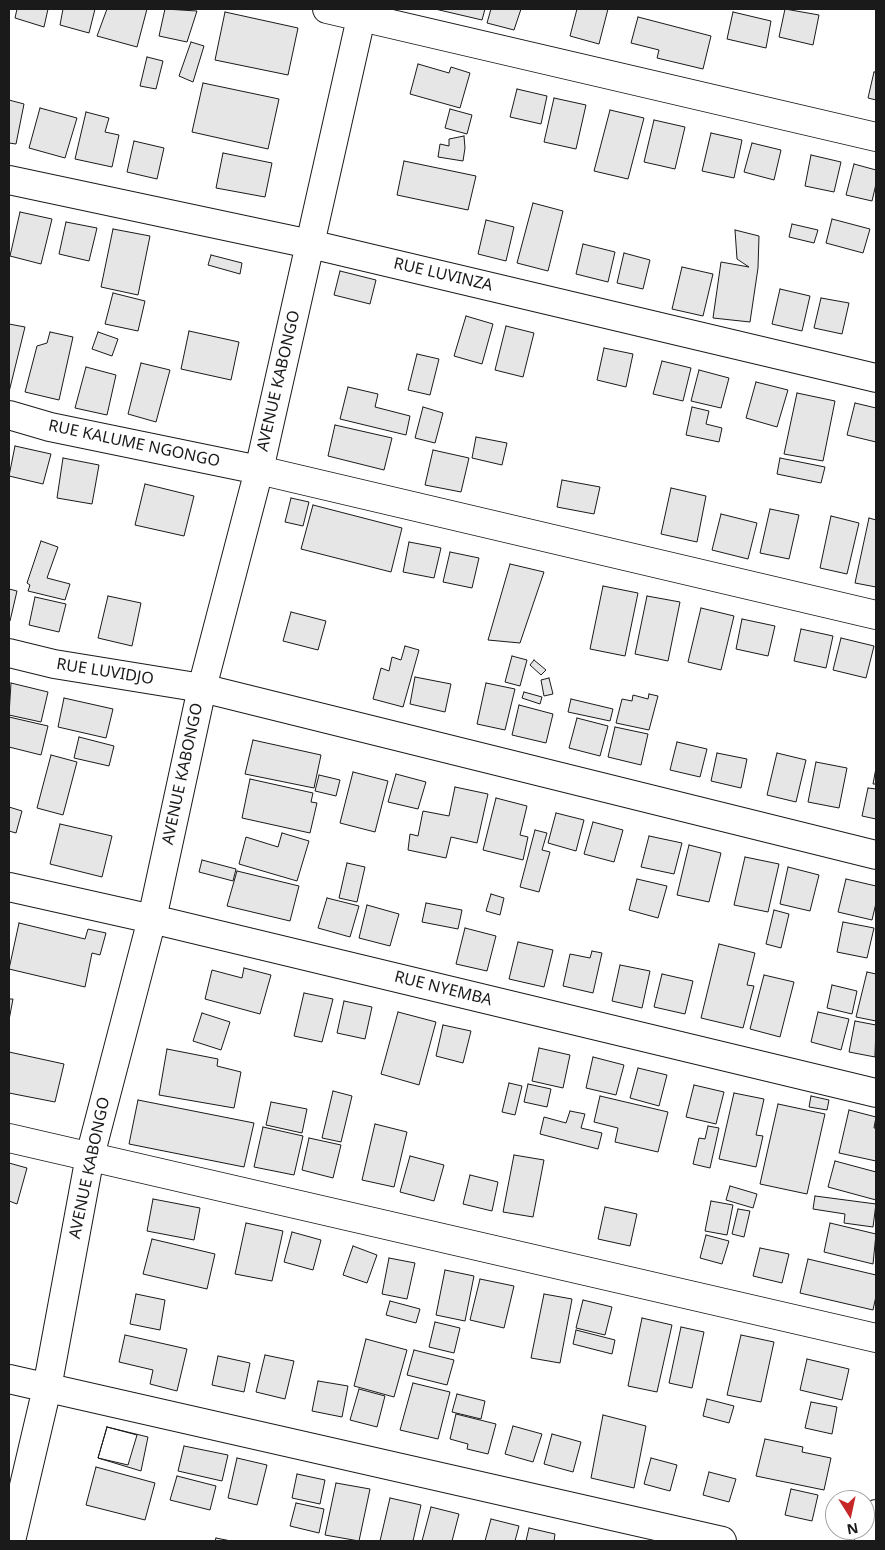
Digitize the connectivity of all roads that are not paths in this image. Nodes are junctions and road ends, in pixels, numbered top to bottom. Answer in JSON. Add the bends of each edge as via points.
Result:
{"nodes":[{"id":1,"x":327,"y":9,"type":"edge"},
{"id":2,"x":362,"y":13,"type":"edge"},
{"id":3,"x":876,"y":137,"type":"edge"},
{"id":4,"x":9,"y":180,"type":"edge"},
{"id":5,"x":310,"y":244,"type":"junction"},
{"id":6,"x":876,"y":378,"type":"edge"},
{"id":7,"x":9,"y":415,"type":"edge"},
{"id":8,"x":259,"y":470,"type":"junction"},
{"id":9,"x":876,"y":615,"type":"edge"},
{"id":10,"x":9,"y":653,"type":"edge"},
{"id":11,"x":202,"y":688,"type":"junction"},
{"id":12,"x":876,"y":855,"type":"edge"},
{"id":13,"x":9,"y":887,"type":"edge"},
{"id":14,"x":152,"y":919,"type":"junction"},
{"id":15,"x":876,"y":1093,"type":"edge"},
{"id":16,"x":9,"y":1138,"type":"edge"},
{"id":17,"x":90,"y":1156,"type":"junction"},
{"id":18,"x":876,"y":1338,"type":"edge"},
{"id":19,"x":9,"y":1379,"type":"edge"},
{"id":20,"x":47,"y":1388,"type":"junction"},
{"id":21,"x":876,"y":1514,"type":"edge"},
{"id":22,"x":11,"y":1541,"type":"edge"},
{"id":23,"x":722,"y":1541,"type":"edge"},
{"id":24,"x":869,"y":1541,"type":"edge"}],
"edges":[{"from":1,"to":2,"type":"street"},
{"from":2,"to":3,"type":"street"},
{"from":2,"to":5,"type":"street","name":"AVENUE KABONGO"},
{"from":4,"to":5,"type":"street","name":"RUE LUVINZA"},
{"from":5,"to":6,"type":"street","name":"RUE LUVINZA"},
{"from":5,"to":8,"type":"street","name":"AVENUE KABONGO"},
{"from":7,"to":8,"type":"street","name":"RUE KALUME NGONGO","via":[[50,427]]},
{"from":8,"to":9,"type":"street","name":"RUE KALUME NGONGO"},
{"from":8,"to":11,"type":"street","name":"AVENUE KABONGO"},
{"from":10,"to":11,"type":"street","name":"RUE LUVIDJO","via":[[54,664]]},
{"from":11,"to":12,"type":"street","name":"RUE LUVIDJO"},
{"from":11,"to":14,"type":"street","name":"AVENUE KABONGO"},
{"from":13,"to":14,"type":"street","name":"RUE NYEMBA"},
{"from":14,"to":15,"type":"street","name":"RUE NYEMBA"},
{"from":14,"to":17,"type":"street","name":"AVENUE KABONGO"},
{"from":16,"to":17,"type":"street"},
{"from":17,"to":18,"type":"street"},
{"from":17,"to":20,"type":"street","name":"AVENUE KABONGO"},
{"from":19,"to":20,"type":"street"},
{"from":20,"to":22,"type":"street","name":"AVENUE KABONGO"},
{"from":20,"to":23,"type":"street"},
{"from":21,"to":24,"type":"street"}]}
